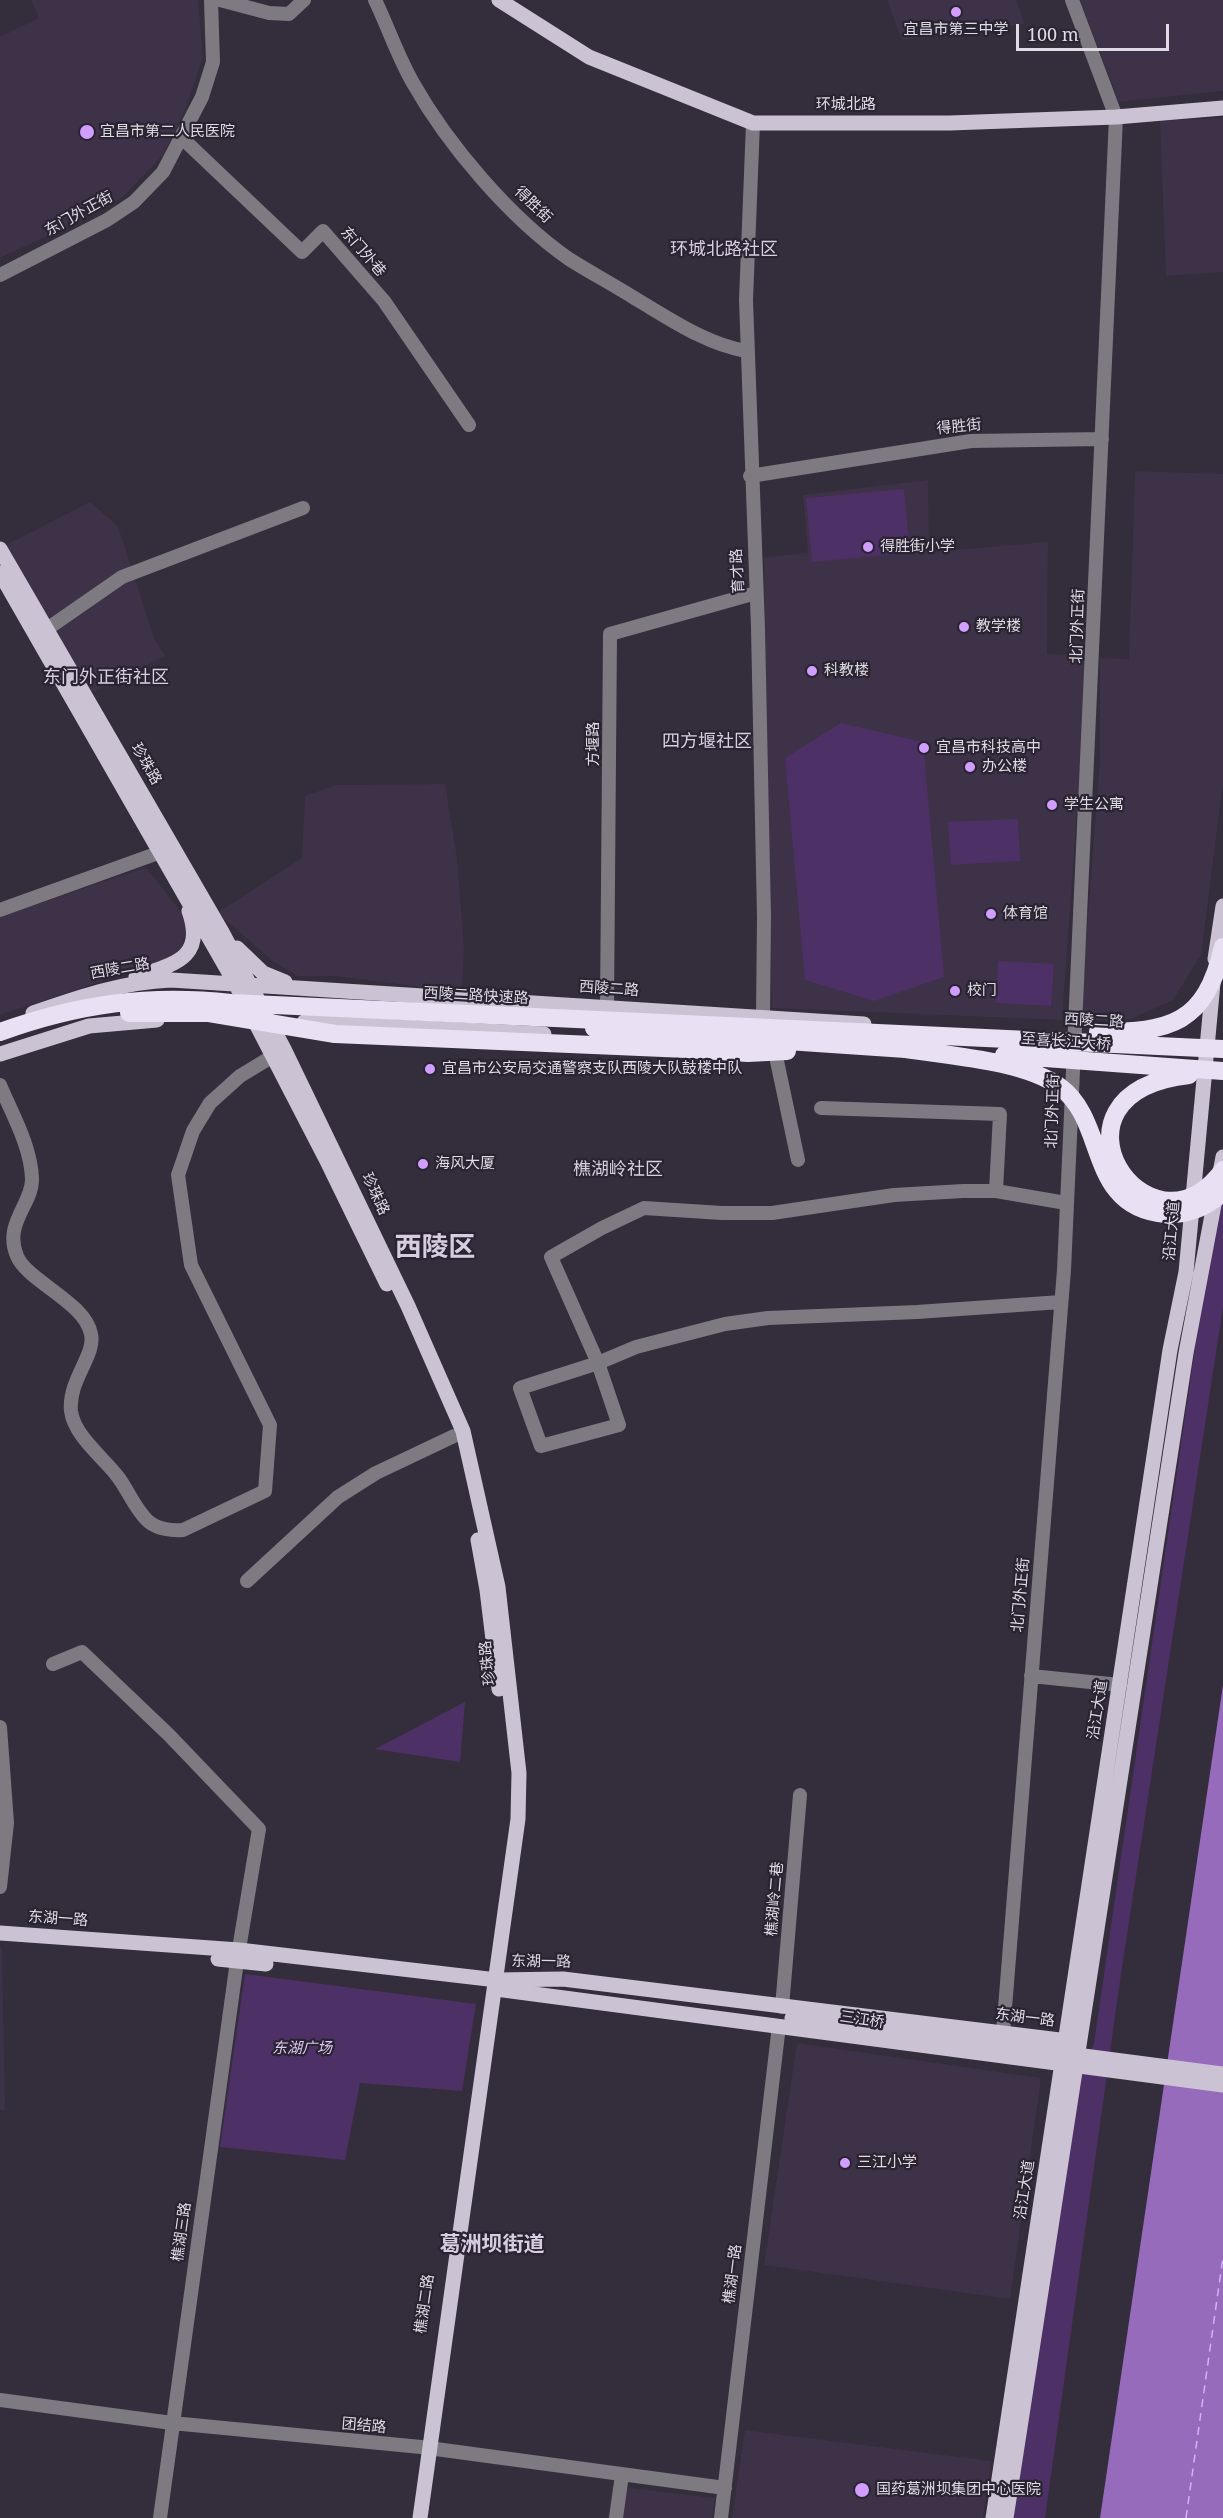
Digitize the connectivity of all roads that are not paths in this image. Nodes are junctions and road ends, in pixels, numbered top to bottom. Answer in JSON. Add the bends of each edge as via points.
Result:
{"nodes":[{"id":1,"x":211,"y":0,"type":"edge"},
{"id":2,"x":220,"y":0,"type":"edge"},
{"id":3,"x":304,"y":0,"type":"edge"},
{"id":4,"x":375,"y":0,"type":"edge"},
{"id":5,"x":499,"y":0,"type":"edge"},
{"id":6,"x":1072,"y":0,"type":"edge"},
{"id":7,"x":1223,"y":108,"type":"edge"},
{"id":8,"x":1116,"y":117,"type":"junction"},
{"id":9,"x":753,"y":123,"type":"junction"},
{"id":10,"x":182,"y":138,"type":"junction"},
{"id":11,"x":0,"y":274,"type":"edge"},
{"id":12,"x":746,"y":351,"type":"junction"},
{"id":13,"x":468,"y":425,"type":"dead end"},
{"id":14,"x":1102,"y":439,"type":"junction"},
{"id":15,"x":750,"y":476,"type":"junction"},
{"id":16,"x":303,"y":508,"type":"dead end"},
{"id":17,"x":0,"y":549,"type":"edge"},
{"id":18,"x":0,"y":573,"type":"edge"},
{"id":19,"x":756,"y":593,"type":"junction"},
{"id":20,"x":47,"y":628,"type":"junction"},
{"id":21,"x":161,"y":852,"type":"junction"},
{"id":22,"x":174,"y":875,"type":"junction"},
{"id":23,"x":1223,"y":906,"type":"edge"},
{"id":24,"x":0,"y":910,"type":"edge"},
{"id":25,"x":222,"y":932,"type":"junction"},
{"id":26,"x":1223,"y":947,"type":"edge"},
{"id":27,"x":242,"y":983,"type":"junction"},
{"id":28,"x":296,"y":987,"type":"junction"},
{"id":29,"x":93,"y":992,"type":"junction"},
{"id":30,"x":607,"y":1006,"type":"junction"},
{"id":31,"x":209,"y":1013,"type":"junction"},
{"id":32,"x":763,"y":1017,"type":"junction"},
{"id":33,"x":262,"y":1020,"type":"junction"},
{"id":34,"x":0,"y":1025,"type":"edge"},
{"id":35,"x":0,"y":1032,"type":"edge"},
{"id":36,"x":955,"y":1037,"type":"junction"},
{"id":37,"x":1076,"y":1038,"type":"junction"},
{"id":38,"x":0,"y":1044,"type":"edge"},
{"id":39,"x":1223,"y":1044,"type":"edge"},
{"id":40,"x":1215,"y":1046,"type":"edge"},
{"id":41,"x":906,"y":1048,"type":"junction"},
{"id":42,"x":775,"y":1049,"type":"junction"},
{"id":43,"x":806,"y":1050,"type":"joint"},
{"id":44,"x":0,"y":1054,"type":"edge"},
{"id":45,"x":273,"y":1056,"type":"junction"},
{"id":46,"x":1072,"y":1064,"type":"junction"},
{"id":47,"x":1223,"y":1072,"type":"edge"},
{"id":48,"x":1203,"y":1074,"type":"junction"},
{"id":49,"x":0,"y":1085,"type":"edge"},
{"id":50,"x":821,"y":1108,"type":"dead end"},
{"id":51,"x":1223,"y":1157,"type":"edge"},
{"id":52,"x":798,"y":1160,"type":"dead end"},
{"id":53,"x":1223,"y":1170,"type":"edge"},
{"id":54,"x":996,"y":1191,"type":"junction"},
{"id":55,"x":1223,"y":1192,"type":"edge"},
{"id":56,"x":1066,"y":1203,"type":"junction"},
{"id":57,"x":1061,"y":1302,"type":"junction"},
{"id":58,"x":598,"y":1363,"type":"junction"},
{"id":59,"x":454,"y":1436,"type":"junction"},
{"id":60,"x":247,"y":1581,"type":"dead end"},
{"id":61,"x":52,"y":1664,"type":"dead end"},
{"id":62,"x":1031,"y":1676,"type":"junction"},
{"id":63,"x":1120,"y":1684,"type":"junction"},
{"id":64,"x":0,"y":1727,"type":"edge"},
{"id":65,"x":800,"y":1795,"type":"dead end"},
{"id":66,"x":0,"y":1887,"type":"edge"},
{"id":67,"x":0,"y":1933,"type":"edge"},
{"id":68,"x":0,"y":1943,"type":"edge"},
{"id":69,"x":238,"y":1955,"type":"junction"},
{"id":70,"x":493,"y":1984,"type":"junction"},
{"id":71,"x":782,"y":2007,"type":"junction"},
{"id":72,"x":1003,"y":2033,"type":"junction"},
{"id":73,"x":778,"y":2034,"type":"junction"},
{"id":74,"x":1072,"y":2042,"type":"junction"},
{"id":75,"x":1068,"y":2072,"type":"junction"},
{"id":76,"x":1223,"y":2074,"type":"edge"},
{"id":77,"x":1223,"y":2085,"type":"edge"},
{"id":78,"x":0,"y":2400,"type":"edge"},
{"id":79,"x":0,"y":2407,"type":"edge"},
{"id":80,"x":172,"y":2427,"type":"junction"},
{"id":81,"x":425,"y":2452,"type":"junction"},
{"id":82,"x":621,"y":2482,"type":"junction"},
{"id":83,"x":724,"y":2491,"type":"junction"},
{"id":84,"x":160,"y":2518,"type":"edge"},
{"id":85,"x":411,"y":2518,"type":"edge"},
{"id":86,"x":420,"y":2518,"type":"edge"},
{"id":87,"x":616,"y":2518,"type":"edge"},
{"id":88,"x":721,"y":2518,"type":"edge"},
{"id":89,"x":993,"y":2518,"type":"edge"},
{"id":90,"x":1006,"y":2518,"type":"edge"}],
"edges":[{"from":1,"to":10,"type":"street","name":"东门外正街","via":[[213,62],[202,97]]},
{"from":2,"to":3,"type":"street","via":[[289,14]]},
{"from":4,"to":12,"type":"street","name":"得胜街","via":[[413,83],[449,139],[522,218],[569,259],[684,328]]},
{"from":5,"to":9,"type":"main road","name":"环城北路","via":[[589,57]]},
{"from":6,"to":8,"type":"street"},
{"from":7,"to":8,"type":"main road","name":"环城北路"},
{"from":8,"to":9,"type":"main road","name":"环城北路","via":[[950,123]]},
{"from":8,"to":14,"type":"street","name":"北门外正街"},
{"from":9,"to":12,"type":"street","name":"育才路"},
{"from":10,"to":11,"type":"street","name":"东门外正街","via":[[163,172],[134,202],[107,220]]},
{"from":10,"to":13,"type":"street","name":"东门外巷","via":[[302,252],[323,231],[384,301]]},
{"from":12,"to":15,"type":"street","name":"育才路"},
{"from":14,"to":15,"type":"street","name":"得胜街","via":[[971,441]]},
{"from":14,"to":37,"type":"street","name":"北门外正街"},
{"from":15,"to":19,"type":"street","name":"育才路"},
{"from":16,"to":20,"type":"street","via":[[122,577]]},
{"from":17,"to":20,"type":"main road","name":"珍珠路"},
{"from":18,"to":21,"type":"main road","name":"珍珠路"},
{"from":19,"to":30,"type":"street","name":"方堰路","via":[[610,634]]},
{"from":19,"to":32,"type":"street","name":"育才路"},
{"from":20,"to":25,"type":"main road","name":"珍珠路"},
{"from":21,"to":22,"type":"main road","name":"珍珠路"},
{"from":21,"to":24,"type":"street"},
{"from":22,"to":27,"type":"main road","name":"珍珠路"},
{"from":22,"to":29,"type":"main road","via":[[192,921],[194,939],[187,955]]},
{"from":23,"to":40,"type":"main road","name":"沿江大道"},
{"from":25,"to":27,"type":"main road","name":"珍珠路"},
{"from":25,"to":28,"type":"main road","via":[[263,973]]},
{"from":26,"to":36,"type":"highway","bridge":true,"via":[[1211,989],[1188,1014],[1169,1026],[1138,1032]]},
{"from":27,"to":28,"type":"main road","name":"西陵二路"},
{"from":27,"to":29,"type":"main road","name":"西陵二路","via":[[155,980]]},
{"from":27,"to":33,"type":"main road","name":"珍珠路"},
{"from":28,"to":30,"type":"main road","name":"西陵二路"},
{"from":29,"to":34,"type":"main road","name":"西陵二路"},
{"from":30,"to":32,"type":"main road","name":"西陵二路"},
{"from":31,"to":38,"type":"highway","name":"西陵二路快速路","bridge":true,"via":[[144,1012],[78,1019]]},
{"from":31,"to":41,"type":"highway","name":"西陵二路快速路","bridge":true,"via":[[470,1020]]},
{"from":31,"to":42,"type":"highway","bridge":true,"via":[[335,1034]]},
{"from":32,"to":37,"type":"main road","name":"西陵二路"},
{"from":33,"to":42,"type":"main road"},
{"from":33,"to":44,"type":"main road","via":[[178,1018],[89,1026]]},
{"from":33,"to":45,"type":"main road","name":"珍珠路"},
{"from":33,"to":70,"type":"main road","name":"珍珠路","via":[[337,1153],[414,1319],[463,1431],[478,1490],[498,1587],[519,1773],[518,1819]]},
{"from":35,"to":36,"type":"highway","name":"西陵二路快速路","bridge":true,"via":[[44,1017],[112,1002],[185,998]]},
{"from":36,"to":40,"type":"highway","name":"至喜长江大桥","bridge":true},
{"from":37,"to":40,"type":"main road","name":"西陵二路"},
{"from":37,"to":46,"type":"street","name":"北门外正街"},
{"from":39,"to":40,"type":"main road","name":"西陵二路"},
{"from":40,"to":48,"type":"main road","name":"沿江大道"},
{"from":41,"to":47,"type":"highway","name":"至喜长江大桥","bridge":true},
{"from":41,"to":55,"type":"highway","bridge":true,"via":[[1022,1069],[1063,1089],[1073,1101],[1109,1181],[1134,1205],[1162,1214],[1184,1213],[1204,1206]]},
{"from":42,"to":43,"type":"highway"},
{"from":42,"to":52,"type":"street"},
{"from":43,"to":46,"type":"main road"},
{"from":45,"to":49,"type":"street","via":[[240,1076],[210,1103],[193,1131],[178,1175],[191,1265],[270,1425],[265,1491],[183,1530],[171,1531],[149,1522],[119,1477],[79,1431],[71,1413],[74,1382],[88,1356],[92,1334],[79,1312],[18,1259],[12,1241],[33,1181],[26,1146]]},
{"from":45,"to":59,"type":"main road","name":"珍珠路","via":[[405,1322]]},
{"from":46,"to":48,"type":"main road"},
{"from":46,"to":56,"type":"street","name":"北门外正街"},
{"from":47,"to":48,"type":"main road"},
{"from":47,"to":53,"type":"highway","bridge":true,"via":[[1174,1077],[1148,1085],[1120,1106],[1110,1134],[1119,1171],[1133,1188],[1147,1195],[1184,1198],[1210,1186]]},
{"from":48,"to":63,"type":"main road","name":"沿江大道","via":[[1186,1272],[1170,1350]]},
{"from":50,"to":54,"type":"street","via":[[1000,1114]]},
{"from":51,"to":74,"type":"main road","name":"沿江大道","via":[[1186,1353]]},
{"from":54,"to":56,"type":"street"},
{"from":54,"to":58,"type":"street","via":[[894,1195],[772,1213],[644,1208],[551,1257]]},
{"from":56,"to":57,"type":"street","name":"北门外正街"},
{"from":57,"to":58,"type":"street","via":[[768,1318],[725,1324],[636,1347]]},
{"from":57,"to":62,"type":"street","name":"北门外正街"},
{"from":58,"to":58,"type":"street","via":[[619,1425],[541,1446],[520,1389]]},
{"from":59,"to":60,"type":"street","via":[[376,1473],[338,1497]]},
{"from":59,"to":70,"type":"main road","name":"珍珠路","via":[[487,1590],[508,1774],[508,1818]]},
{"from":61,"to":69,"type":"street","name":"樵湖三路","via":[[82,1652],[259,1829]]},
{"from":62,"to":63,"type":"street"},
{"from":62,"to":72,"type":"street","name":"北门外正街"},
{"from":63,"to":74,"type":"main road","name":"沿江大道"},
{"from":64,"to":66,"type":"street","via":[[7,1823]]},
{"from":65,"to":71,"type":"street","name":"樵湖岭二巷"},
{"from":67,"to":69,"type":"main road","name":"东湖一路"},
{"from":68,"to":69,"type":"main road"},
{"from":69,"to":70,"type":"main road"},
{"from":69,"to":80,"type":"street","name":"樵湖三路"},
{"from":70,"to":71,"type":"main road","name":"东湖一路","via":[[563,1979]]},
{"from":70,"to":73,"type":"main road","via":[[562,2005]]},
{"from":70,"to":76,"type":"main road","name":"三江桥","bridge":true},
{"from":70,"to":77,"type":"main road","name":"三江桥","bridge":true},
{"from":70,"to":81,"type":"main road","name":"樵湖二路"},
{"from":71,"to":72,"type":"main road","name":"东湖一路"},
{"from":72,"to":74,"type":"main road","name":"东湖一路"},
{"from":73,"to":75,"type":"main road"},
{"from":73,"to":83,"type":"street","name":"樵湖一路"},
{"from":74,"to":75,"type":"main road","name":"沿江大道"},
{"from":75,"to":89,"type":"main road","name":"沿江大道"},
{"from":75,"to":90,"type":"main road","name":"沿江大道"},
{"from":78,"to":80,"type":"street","name":"团结路"},
{"from":79,"to":80,"type":"street","name":"团结路"},
{"from":80,"to":81,"type":"street","name":"团结路"},
{"from":80,"to":84,"type":"street","name":"樵湖三路"},
{"from":81,"to":82,"type":"street","name":"团结路"},
{"from":81,"to":83,"type":"street","name":"团结路"},
{"from":81,"to":85,"type":"main road","name":"樵湖二路"},
{"from":81,"to":86,"type":"main road","name":"樵湖二路"},
{"from":82,"to":83,"type":"street","name":"团结路"},
{"from":82,"to":87,"type":"street"},
{"from":83,"to":88,"type":"street","name":"樵湖一路"}]}
